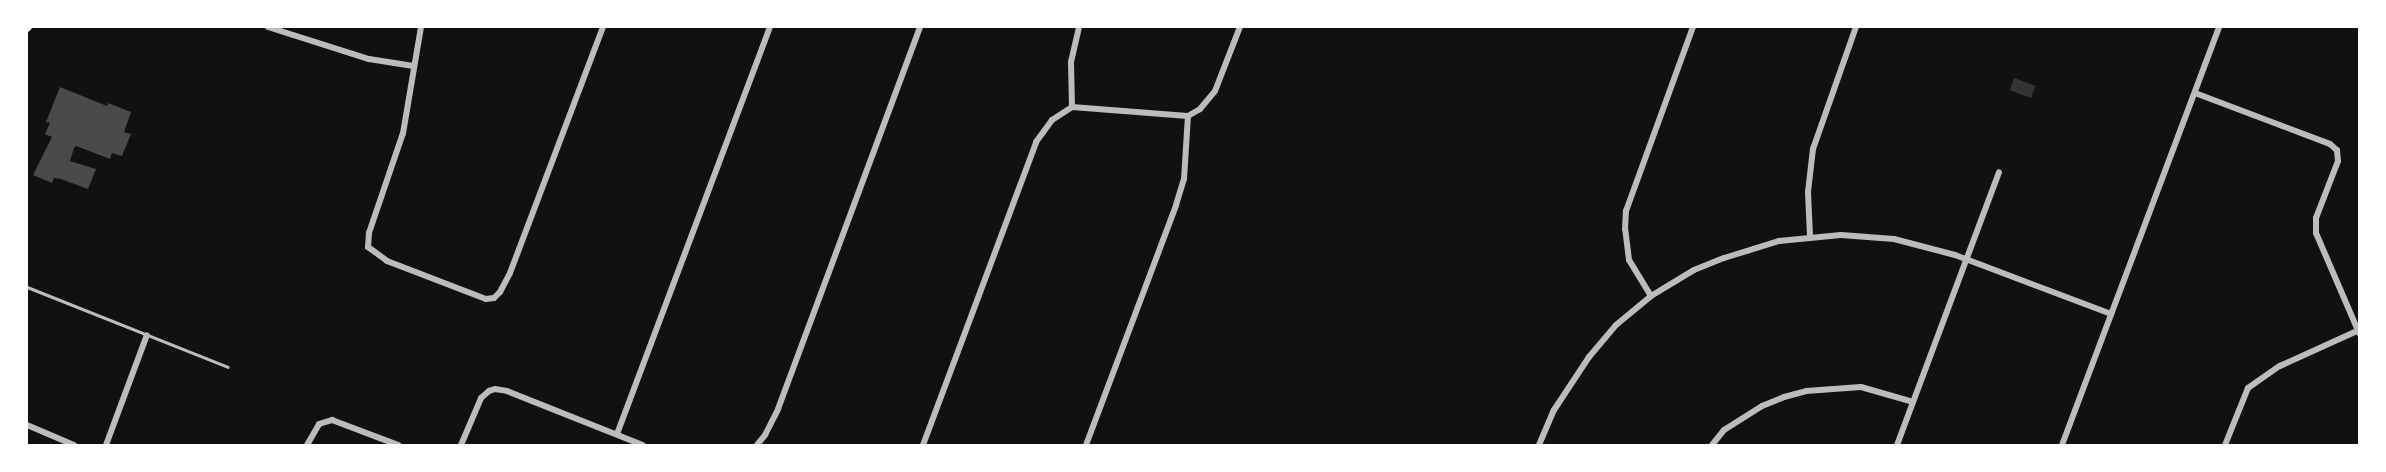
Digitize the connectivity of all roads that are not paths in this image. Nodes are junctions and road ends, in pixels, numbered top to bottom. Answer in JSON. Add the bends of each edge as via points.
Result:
{"nodes":[{"id":1,"x":421,"y":27,"type":"edge"},
{"id":2,"x":603,"y":27,"type":"edge"},
{"id":3,"x":770,"y":27,"type":"edge"},
{"id":4,"x":920,"y":27,"type":"edge"},
{"id":5,"x":1079,"y":27,"type":"edge"},
{"id":6,"x":1240,"y":27,"type":"edge"},
{"id":7,"x":1693,"y":27,"type":"edge"},
{"id":8,"x":1856,"y":27,"type":"edge"},
{"id":9,"x":2219,"y":27,"type":"edge"},
{"id":10,"x":272,"y":28,"type":"edge"},
{"id":11,"x":413,"y":66,"type":"junction"},
{"id":12,"x":2194,"y":93,"type":"junction"},
{"id":13,"x":1072,"y":107,"type":"junction"},
{"id":14,"x":1188,"y":116,"type":"junction"},
{"id":15,"x":1999,"y":172,"type":"dead end"},
{"id":16,"x":1810,"y":236,"type":"junction"},
{"id":17,"x":1967,"y":260,"type":"junction"},
{"id":18,"x":27,"y":287,"type":"edge"},
{"id":19,"x":1650,"y":296,"type":"junction"},
{"id":20,"x":2111,"y":314,"type":"junction"},
{"id":21,"x":2359,"y":331,"type":"edge"},
{"id":22,"x":147,"y":335,"type":"junction"},
{"id":23,"x":228,"y":367,"type":"dead end"},
{"id":24,"x":1913,"y":402,"type":"junction"},
{"id":25,"x":27,"y":425,"type":"edge"},
{"id":26,"x":617,"y":434,"type":"junction"},
{"id":27,"x":74,"y":445,"type":"edge"},
{"id":28,"x":106,"y":445,"type":"edge"},
{"id":29,"x":307,"y":445,"type":"edge"},
{"id":30,"x":398,"y":445,"type":"edge"},
{"id":31,"x":461,"y":445,"type":"edge"},
{"id":32,"x":644,"y":445,"type":"edge"},
{"id":33,"x":757,"y":445,"type":"edge"},
{"id":34,"x":923,"y":445,"type":"edge"},
{"id":35,"x":1086,"y":445,"type":"edge"},
{"id":36,"x":1539,"y":445,"type":"edge"},
{"id":37,"x":1712,"y":445,"type":"edge"},
{"id":38,"x":1897,"y":445,"type":"edge"},
{"id":39,"x":2062,"y":445,"type":"edge"},
{"id":40,"x":2225,"y":445,"type":"edge"}],
"edges":[{"from":1,"to":11,"type":"street"},
{"from":2,"to":11,"type":"street","via":[[510,273],[494,298],[486,299],[387,261],[369,247],[369,233],[403,133]]},
{"from":3,"to":26,"type":"street"},
{"from":4,"to":33,"type":"street","via":[[778,409]]},
{"from":5,"to":13,"type":"street","via":[[1071,62]]},
{"from":6,"to":14,"type":"street","via":[[1215,91],[1200,109]]},
{"from":7,"to":19,"type":"street","via":[[1626,211],[1624,229],[1629,260]]},
{"from":8,"to":16,"type":"street","via":[[1813,149],[1808,192]]},
{"from":9,"to":12,"type":"street"},
{"from":10,"to":11,"type":"street","via":[[369,59]]},
{"from":12,"to":20,"type":"street"},
{"from":12,"to":21,"type":"street","via":[[2337,150],[2338,161],[2316,218],[2316,232]]},
{"from":13,"to":14,"type":"street"},
{"from":13,"to":34,"type":"street","via":[[1052,120],[1036,142]]},
{"from":14,"to":35,"type":"street","via":[[1184,179],[1176,205]]},
{"from":15,"to":17,"type":"street"},
{"from":16,"to":17,"type":"street","via":[[1894,239]]},
{"from":16,"to":19,"type":"street","via":[[1724,258],[1694,270]]},
{"from":17,"to":20,"type":"street"},
{"from":17,"to":24,"type":"street"},
{"from":18,"to":22,"type":"lane"},
{"from":19,"to":36,"type":"street","via":[[1616,325],[1579,371],[1554,410]]},
{"from":20,"to":39,"type":"street"},
{"from":21,"to":40,"type":"street","via":[[2280,366],[2248,388]]},
{"from":22,"to":23,"type":"lane"},
{"from":22,"to":28,"type":"street"},
{"from":24,"to":37,"type":"street","via":[[1861,387],[1806,391],[1762,406],[1725,430]]},
{"from":24,"to":38,"type":"street"},
{"from":25,"to":27,"type":"street"},
{"from":26,"to":31,"type":"street","via":[[507,391],[489,391],[478,403]]},
{"from":26,"to":32,"type":"street"},
{"from":29,"to":30,"type":"street","via":[[319,424],[332,420]]}]}
